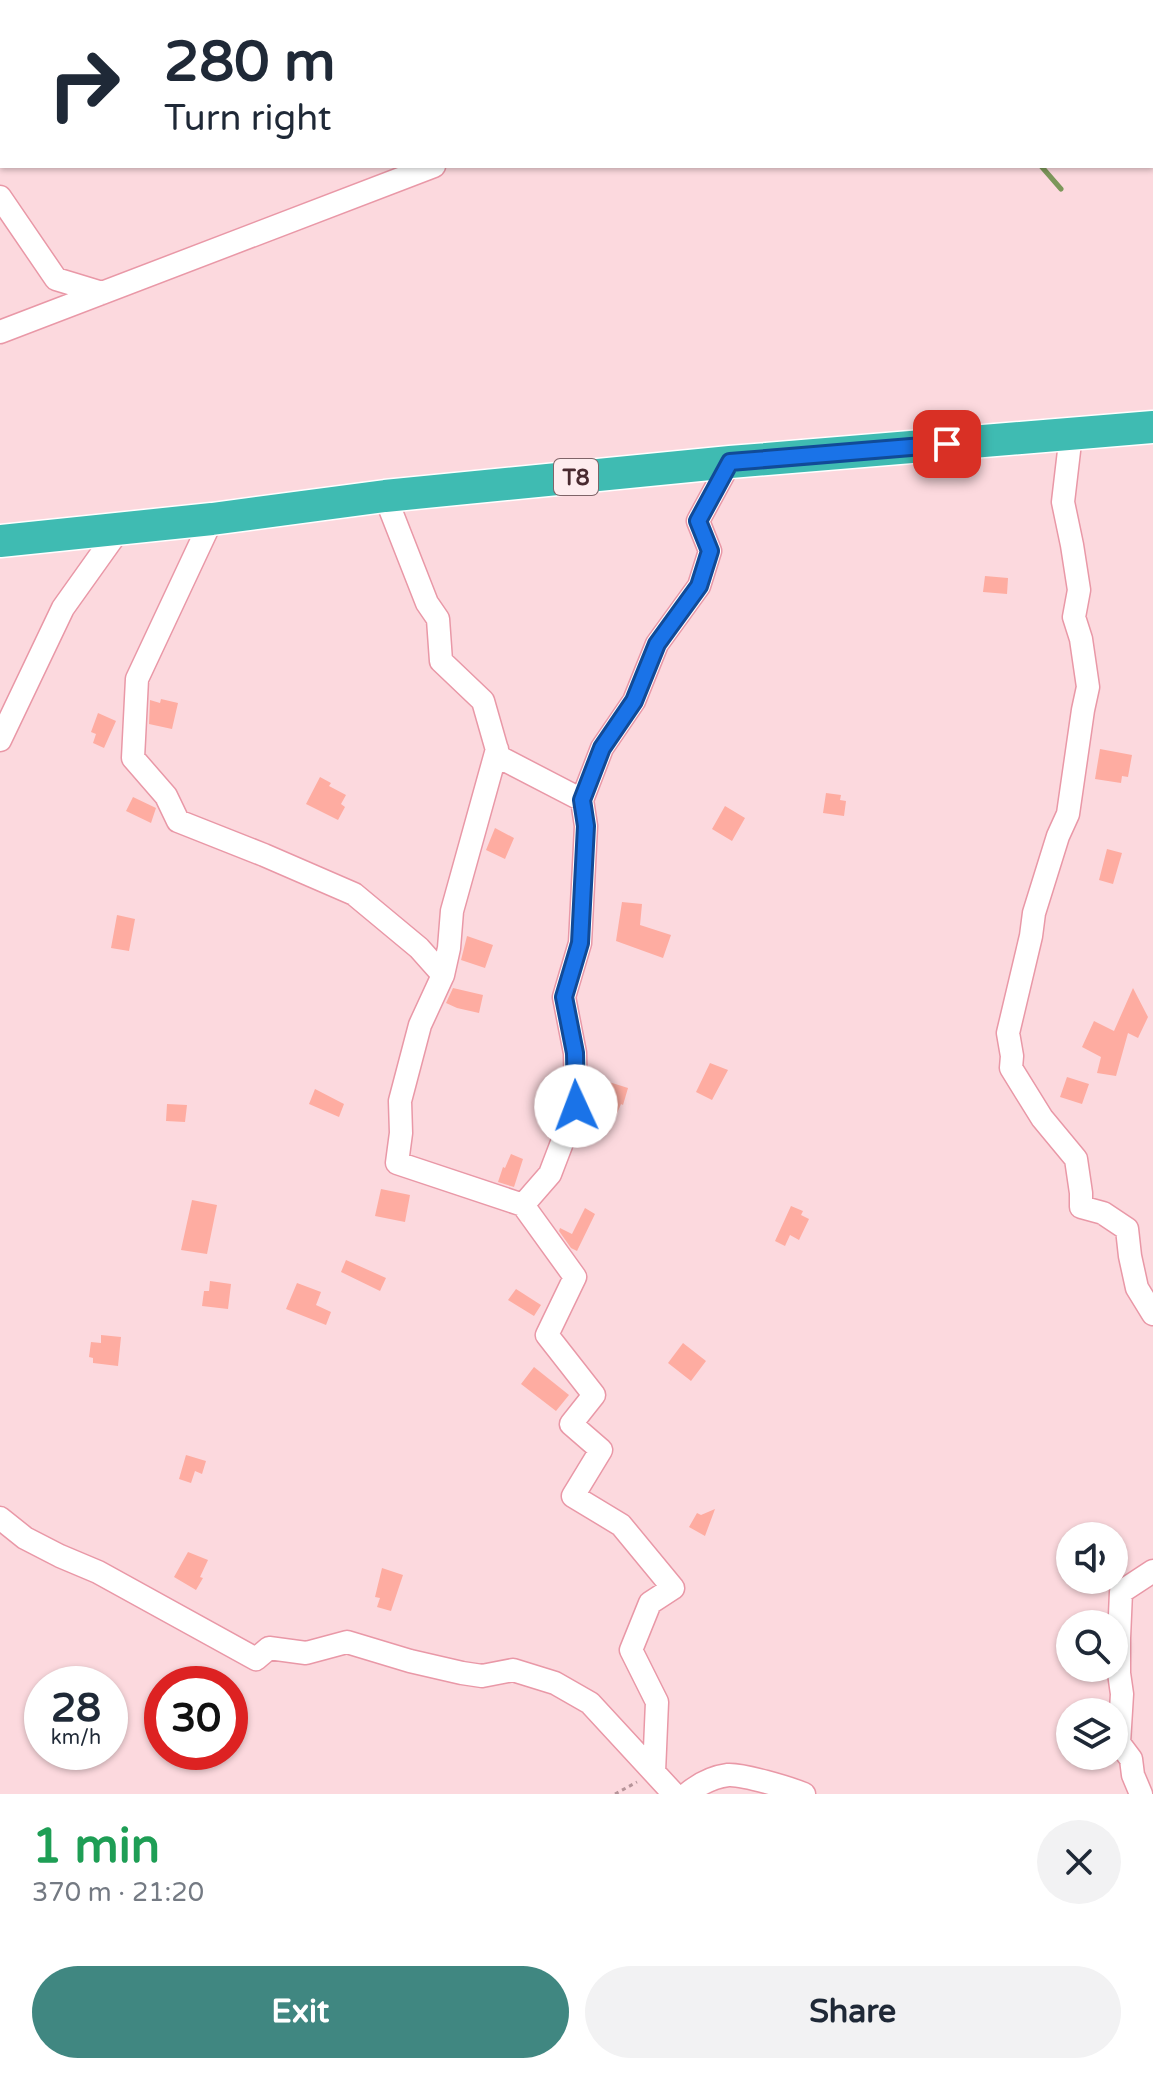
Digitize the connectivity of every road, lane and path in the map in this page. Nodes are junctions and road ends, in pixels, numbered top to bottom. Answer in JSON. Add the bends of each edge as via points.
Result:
{"nodes":[{"id":1,"x":429,"y":168,"type":"edge"},
{"id":2,"x":0,"y":197,"type":"edge"},
{"id":3,"x":102,"y":293,"type":"junction"},
{"id":4,"x":0,"y":332,"type":"edge"},
{"id":5,"x":1153,"y":427,"type":"edge"},
{"id":6,"x":1071,"y":434,"type":"junction"},
{"id":7,"x":730,"y":462,"type":"junction"},
{"id":8,"x":385,"y":496,"type":"junction"},
{"id":9,"x":212,"y":519,"type":"junction"},
{"id":10,"x":120,"y":528,"type":"junction"},
{"id":11,"x":0,"y":541,"type":"edge"},
{"id":12,"x":0,"y":740,"type":"edge"},
{"id":13,"x":497,"y":749,"type":"junction"},
{"id":14,"x":582,"y":800,"type":"junction"},
{"id":15,"x":443,"y":975,"type":"junction"},
{"id":16,"x":523,"y":1205,"type":"junction"},
{"id":17,"x":1153,"y":1314,"type":"edge"},
{"id":18,"x":0,"y":1518,"type":"edge"},
{"id":19,"x":1153,"y":1571,"type":"edge"},
{"id":20,"x":654,"y":1772,"type":"junction"},
{"id":21,"x":615,"y":1794,"type":"edge"},
{"id":22,"x":674,"y":1794,"type":"edge"},
{"id":23,"x":687,"y":1794,"type":"edge"},
{"id":24,"x":804,"y":1794,"type":"edge"},
{"id":25,"x":1141,"y":1794,"type":"edge"}],
"edges":[{"from":1,"to":3,"type":"street"},
{"from":2,"to":3,"type":"street","via":[[56,279]]},
{"from":3,"to":4,"type":"street"},
{"from":5,"to":6,"type":"highway","number":"T8"},
{"from":6,"to":7,"type":"highway","number":"T8"},
{"from":6,"to":17,"type":"street","via":[[1063,502],[1079,590],[1074,617],[1088,687],[1068,814],[1034,913],[1008,1033],[1011,1068],[1076,1159],[1081,1207],[1103,1213],[1127,1229],[1137,1288]]},
{"from":7,"to":8,"type":"highway","number":"T8"},
{"from":7,"to":14,"type":"street","via":[[698,521],[710,551],[699,586],[657,644],[634,701],[602,748]]},
{"from":8,"to":9,"type":"highway","number":"T8"},
{"from":8,"to":13,"type":"street","via":[[438,619],[441,661],[483,701]]},
{"from":9,"to":10,"type":"highway","number":"T8"},
{"from":9,"to":15,"type":"street","via":[[137,679],[133,758],[166,796],[178,821],[354,894]]},
{"from":10,"to":11,"type":"highway","number":"T8"},
{"from":10,"to":12,"type":"street","via":[[63,608]]},
{"from":13,"to":14,"type":"street","via":[[499,757]]},
{"from":13,"to":15,"type":"street","via":[[452,911]]},
{"from":14,"to":16,"type":"street","via":[[586,826],[580,943],[564,997],[575,1053],[576,1106],[550,1174]]},
{"from":15,"to":16,"type":"street","via":[[420,1025],[403,1086],[397,1163]]},
{"from":16,"to":20,"type":"street","via":[[575,1277],[547,1335],[594,1395],[571,1424],[601,1450],[573,1496],[621,1525],[673,1588],[650,1603],[631,1650],[657,1702]]},
{"from":18,"to":20,"type":"street","via":[[25,1538],[256,1659],[269,1648],[306,1653],[347,1642],[462,1673],[482,1676],[513,1670],[555,1683],[590,1703]]},
{"from":19,"to":25,"type":"street","via":[[1121,1592],[1119,1623],[1119,1743],[1131,1759]]},
{"from":20,"to":21,"type":"path"},
{"from":20,"to":22,"type":"street"},
{"from":23,"to":24,"type":"street","via":[[700,1783],[730,1775]]}]}
